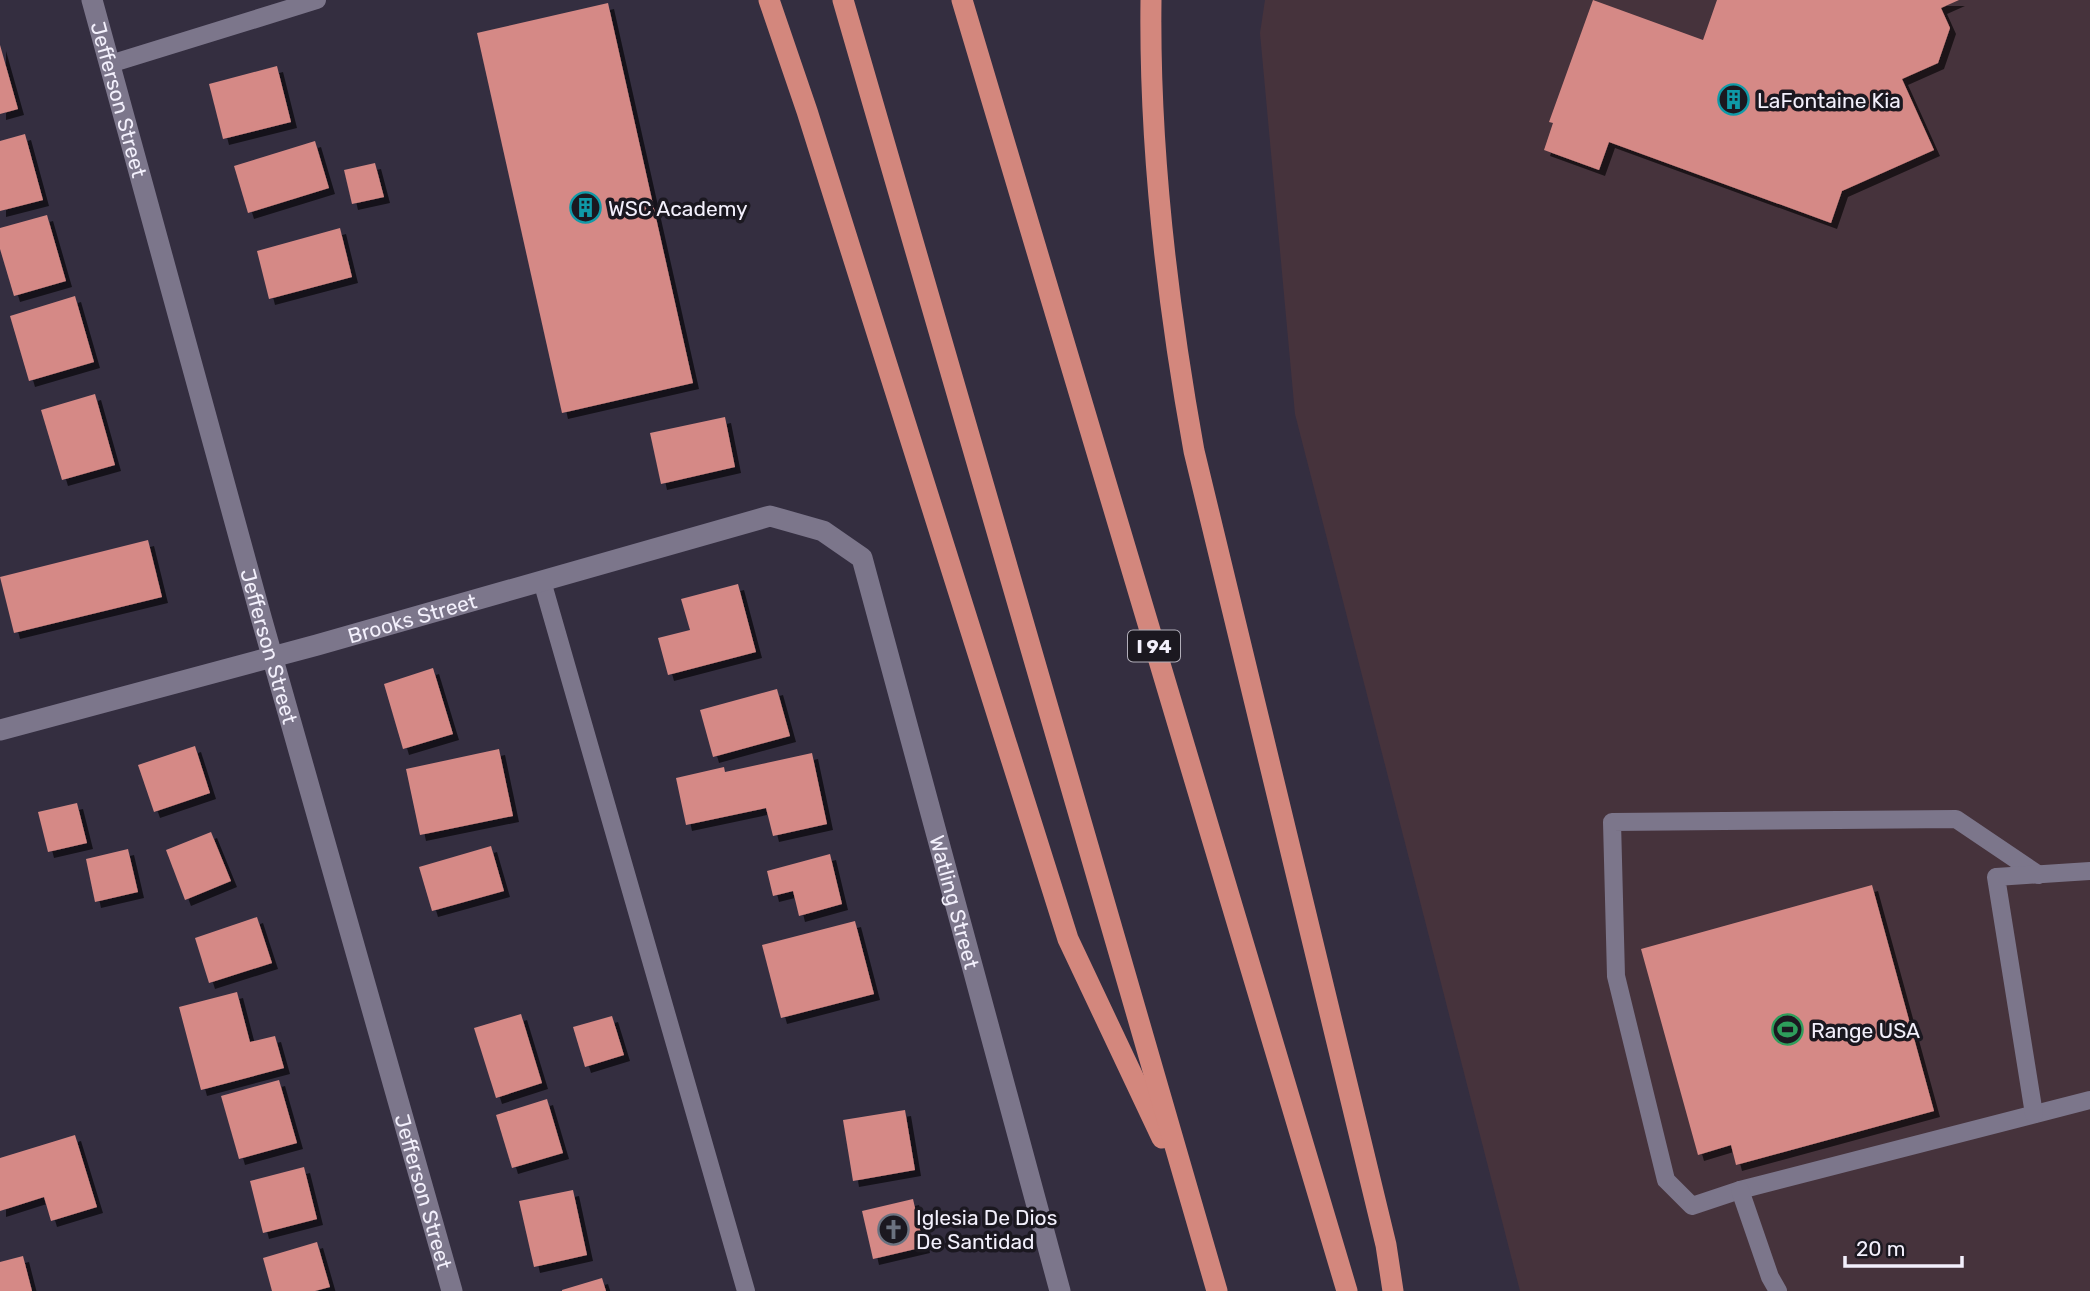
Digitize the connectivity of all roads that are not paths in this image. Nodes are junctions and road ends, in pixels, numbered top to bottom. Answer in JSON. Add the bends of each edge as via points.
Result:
{"nodes":[{"id":1,"x":92,"y":0,"type":"edge"},
{"id":2,"x":317,"y":0,"type":"edge"},
{"id":3,"x":769,"y":0,"type":"edge"},
{"id":4,"x":844,"y":0,"type":"edge"},
{"id":5,"x":962,"y":0,"type":"edge"},
{"id":6,"x":1151,"y":0,"type":"edge"},
{"id":7,"x":110,"y":64,"type":"junction"},
{"id":8,"x":823,"y":531,"type":"joint"},
{"id":9,"x":542,"y":581,"type":"junction"},
{"id":10,"x":272,"y":656,"type":"junction"},
{"id":11,"x":0,"y":730,"type":"edge"},
{"id":12,"x":2090,"y":871,"type":"edge"},
{"id":13,"x":2039,"y":875,"type":"junction"},
{"id":14,"x":2090,"y":1100,"type":"edge"},
{"id":15,"x":2034,"y":1114,"type":"junction"},
{"id":16,"x":1740,"y":1190,"type":"junction"},
{"id":17,"x":1191,"y":1200,"type":"junction"},
{"id":18,"x":452,"y":1291,"type":"edge"},
{"id":19,"x":746,"y":1291,"type":"edge"},
{"id":20,"x":1060,"y":1291,"type":"edge"},
{"id":21,"x":1217,"y":1291,"type":"edge"},
{"id":22,"x":1347,"y":1291,"type":"edge"},
{"id":23,"x":1393,"y":1291,"type":"edge"},
{"id":24,"x":1778,"y":1291,"type":"edge"}],
"edges":[{"from":1,"to":7,"type":"street","name":"Jefferson Street"},
{"from":2,"to":7,"type":"lane"},
{"from":3,"to":17,"type":"highway","via":[[1069,939]]},
{"from":4,"to":17,"type":"highway"},
{"from":5,"to":22,"type":"highway","number":"I 94"},
{"from":6,"to":23,"type":"highway","via":[[1157,194],[1172,331],[1194,451],[1386,1245]]},
{"from":7,"to":10,"type":"street","name":"Jefferson Street"},
{"from":8,"to":9,"type":"street","name":"Brooks Street","via":[[770,516]]},
{"from":8,"to":20,"type":"street","name":"Watling Street","via":[[862,558]]},
{"from":9,"to":10,"type":"street","name":"Brooks Street"},
{"from":9,"to":19,"type":"lane"},
{"from":10,"to":11,"type":"street","name":"Brooks Street"},
{"from":10,"to":18,"type":"street","name":"Jefferson Street"},
{"from":12,"to":13,"type":"lane"},
{"from":13,"to":15,"type":"lane","via":[[1996,877]]},
{"from":13,"to":16,"type":"lane","via":[[1956,819],[1612,822],[1616,975],[1666,1180],[1692,1206]]},
{"from":14,"to":15,"type":"lane"},
{"from":15,"to":16,"type":"lane"},
{"from":16,"to":24,"type":"lane"},
{"from":17,"to":21,"type":"highway"}]}
